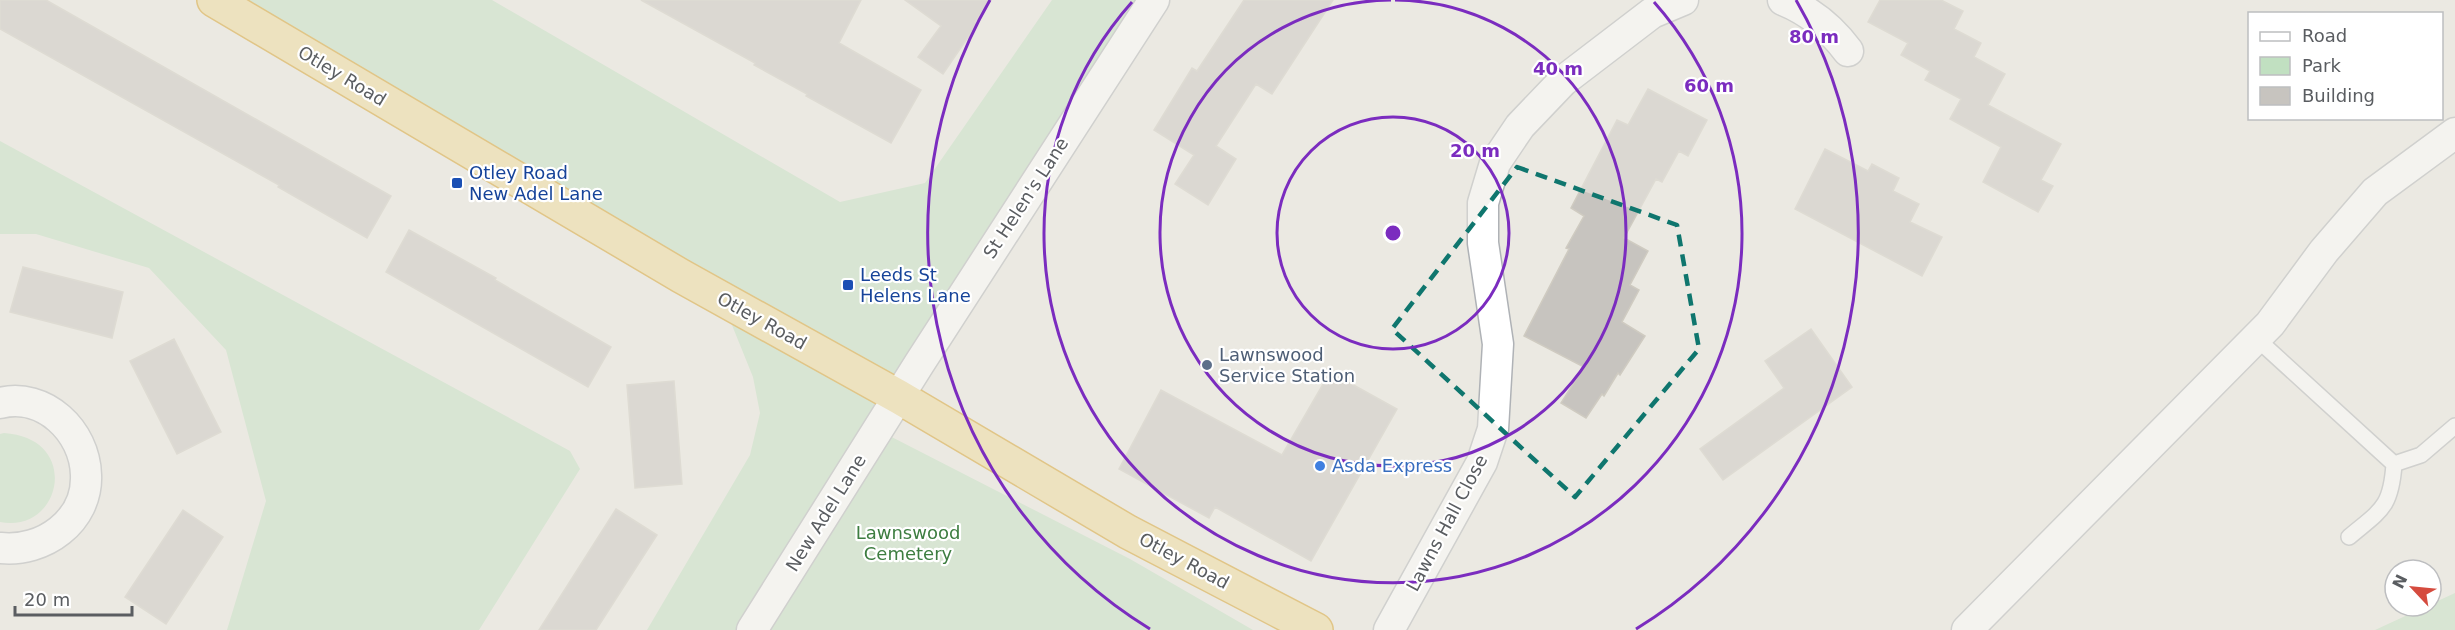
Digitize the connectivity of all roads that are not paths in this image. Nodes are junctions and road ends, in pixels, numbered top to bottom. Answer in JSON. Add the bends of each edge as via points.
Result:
{"nodes":[{"id":1,"x":214,"y":0,"type":"edge"},
{"id":2,"x":1154,"y":0,"type":"edge"},
{"id":3,"x":1683,"y":0,"type":"edge"},
{"id":4,"x":1783,"y":0,"type":"edge"},
{"id":5,"x":1848,"y":51,"type":"dead end"},
{"id":6,"x":2455,"y":134,"type":"edge"},
{"id":7,"x":2256,"y":338,"type":"junction"},
{"id":8,"x":899,"y":397,"type":"junction"},
{"id":9,"x":0,"y":403,"type":"edge"},
{"id":10,"x":2455,"y":426,"type":"edge"},
{"id":11,"x":2394,"y":464,"type":"junction"},
{"id":12,"x":2349,"y":537,"type":"dead end"},
{"id":13,"x":0,"y":548,"type":"edge"},
{"id":14,"x":752,"y":630,"type":"edge"},
{"id":15,"x":1316,"y":630,"type":"edge"},
{"id":16,"x":1389,"y":630,"type":"edge"},
{"id":17,"x":1967,"y":630,"type":"edge"}],
"edges":[{"from":1,"to":8,"type":"highway","name":"Otley Road","via":[[681,276]]},
{"from":2,"to":8,"type":"street","name":"St Helen's Lane"},
{"from":3,"to":16,"type":"street","name":"Lawns Hall Close","via":[[1652,13],[1563,81],[1520,126],[1495,163],[1483,203],[1483,243],[1498,344],[1493,429],[1482,462]]},
{"from":4,"to":5,"type":"street","via":[[1833,31]]},
{"from":6,"to":7,"type":"street","via":[[2375,192]]},
{"from":7,"to":11,"type":"lane"},
{"from":7,"to":17,"type":"street"},
{"from":8,"to":14,"type":"street","name":"New Adel Lane"},
{"from":8,"to":15,"type":"highway","name":"Otley Road","via":[[1128,532]]},
{"from":9,"to":13,"type":"street","via":[[13,400],[51,411],[77,438],[86,474],[82,500],[66,526],[46,542],[28,548]]},
{"from":10,"to":11,"type":"lane","via":[[2421,455]]},
{"from":11,"to":12,"type":"lane","via":[[2385,507]]}]}
